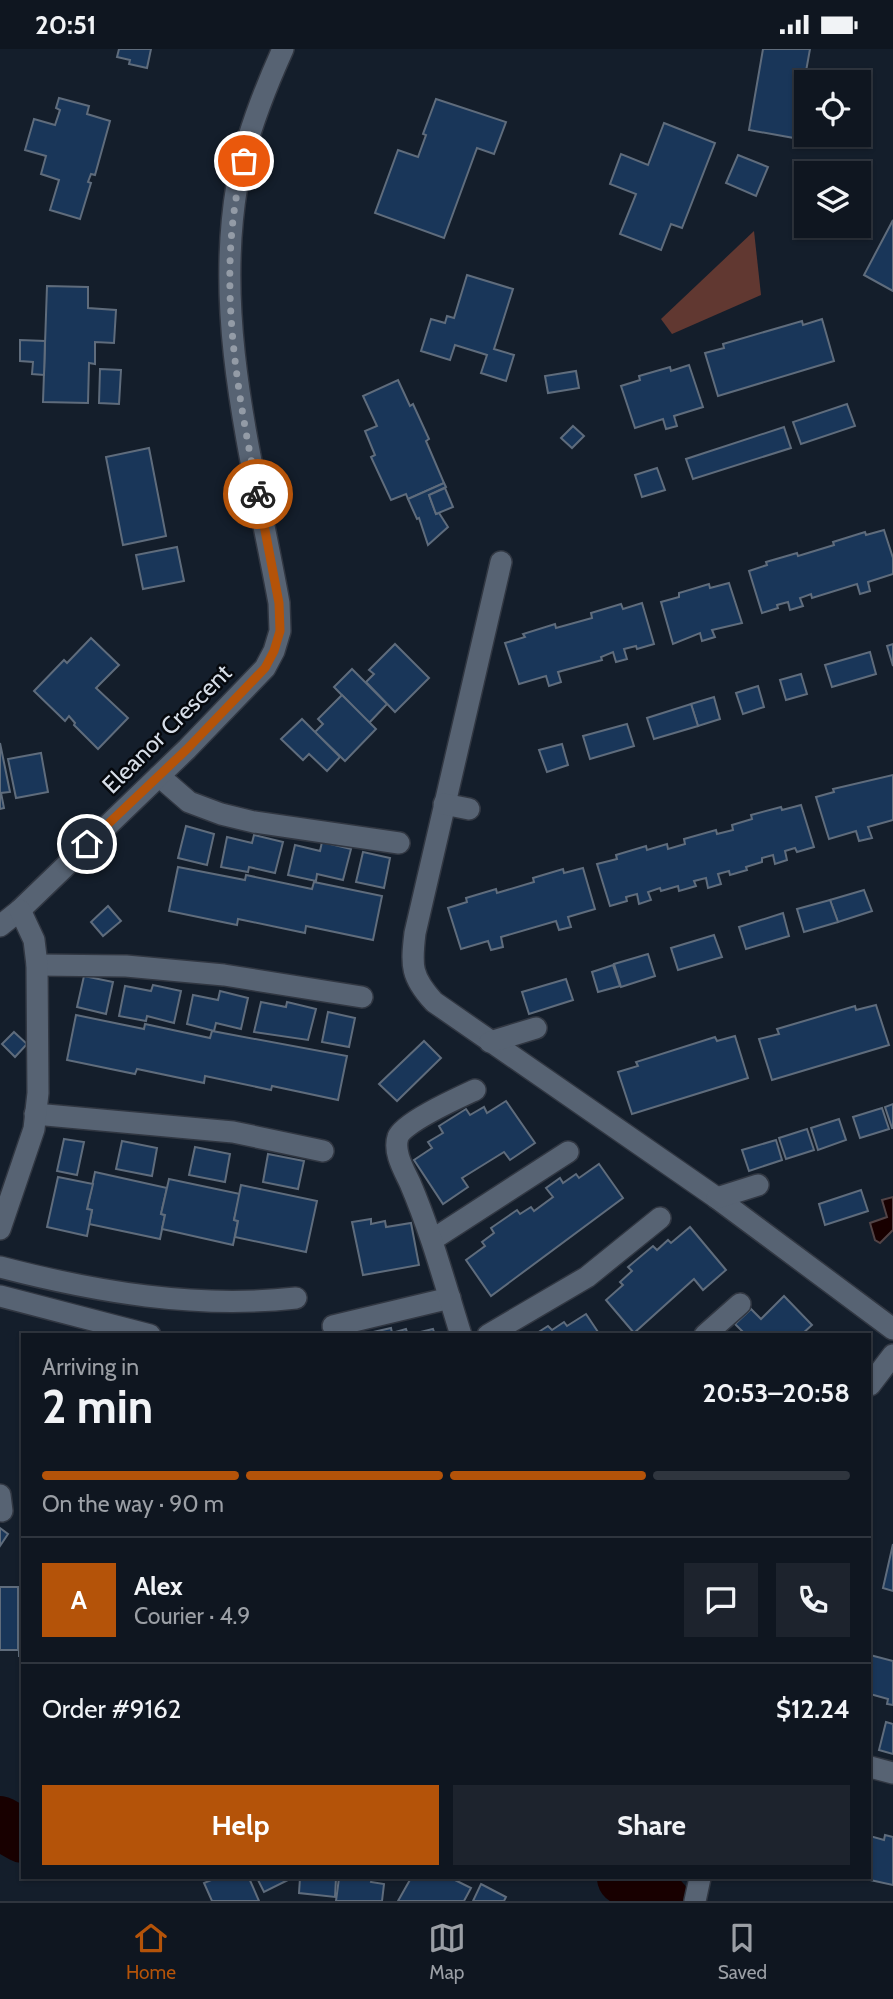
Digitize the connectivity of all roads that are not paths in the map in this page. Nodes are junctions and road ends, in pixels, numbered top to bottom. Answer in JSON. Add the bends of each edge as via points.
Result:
{"nodes":[{"id":1,"x":283,"y":49,"type":"edge"},
{"id":2,"x":501,"y":562,"type":"dead end"},
{"id":3,"x":159,"y":776,"type":"junction"},
{"id":4,"x":444,"y":804,"type":"junction"},
{"id":5,"x":469,"y":809,"type":"dead end"},
{"id":6,"x":399,"y":843,"type":"dead end"},
{"id":7,"x":19,"y":910,"type":"junction"},
{"id":8,"x":0,"y":926,"type":"edge"},
{"id":9,"x":37,"y":965,"type":"junction"},
{"id":10,"x":362,"y":997,"type":"dead end"},
{"id":11,"x":536,"y":1028,"type":"dead end"},
{"id":12,"x":490,"y":1042,"type":"junction"},
{"id":13,"x":475,"y":1090,"type":"dead end"},
{"id":14,"x":36,"y":1114,"type":"junction"},
{"id":15,"x":323,"y":1151,"type":"dead end"},
{"id":16,"x":568,"y":1152,"type":"dead end"},
{"id":17,"x":758,"y":1185,"type":"dead end"},
{"id":18,"x":717,"y":1198,"type":"junction"},
{"id":19,"x":660,"y":1218,"type":"dead end"},
{"id":20,"x":0,"y":1229,"type":"edge"},
{"id":21,"x":432,"y":1240,"type":"junction"},
{"id":22,"x":0,"y":1266,"type":"edge"},
{"id":23,"x":0,"y":1296,"type":"edge"},
{"id":24,"x":296,"y":1298,"type":"dead end"},
{"id":25,"x":450,"y":1298,"type":"junction"},
{"id":26,"x":740,"y":1304,"type":"dead end"},
{"id":27,"x":333,"y":1326,"type":"dead end"},
{"id":28,"x":893,"y":1329,"type":"edge"},
{"id":29,"x":142,"y":1333,"type":"edge"},
{"id":30,"x":460,"y":1333,"type":"edge"},
{"id":31,"x":491,"y":1333,"type":"edge"},
{"id":32,"x":707,"y":1333,"type":"edge"},
{"id":33,"x":893,"y":1355,"type":"edge"},
{"id":34,"x":871,"y":1384,"type":"edge"},
{"id":35,"x":871,"y":1767,"type":"edge"},
{"id":36,"x":893,"y":1773,"type":"edge"},
{"id":37,"x":700,"y":1879,"type":"edge"},
{"id":38,"x":695,"y":1901,"type":"edge"}],
"edges":[{"from":1,"to":3,"type":"street","name":"Eleanor Crescent","via":[[240,173],[230,248],[231,330],[239,404],[279,603],[280,631],[265,668]]},
{"from":2,"to":4,"type":"street"},
{"from":3,"to":6,"type":"street","via":[[189,802],[221,814]]},
{"from":3,"to":7,"type":"street","name":"Eleanor Crescent"},
{"from":4,"to":5,"type":"street"},
{"from":4,"to":12,"type":"street","via":[[415,933],[413,969],[416,981],[435,1002]]},
{"from":7,"to":8,"type":"street","name":"Eleanor Crescent"},
{"from":7,"to":9,"type":"street","via":[[34,940]]},
{"from":9,"to":10,"type":"street","via":[[127,966],[224,975]]},
{"from":9,"to":14,"type":"street"},
{"from":11,"to":12,"type":"street"},
{"from":12,"to":18,"type":"street"},
{"from":13,"to":21,"type":"street","via":[[421,1118],[398,1137],[399,1159]]},
{"from":14,"to":15,"type":"street","via":[[233,1132]]},
{"from":14,"to":20,"type":"street"},
{"from":16,"to":21,"type":"street"},
{"from":17,"to":18,"type":"street"},
{"from":18,"to":28,"type":"street"},
{"from":19,"to":31,"type":"street","via":[[587,1277]]},
{"from":21,"to":25,"type":"street"},
{"from":22,"to":24,"type":"street","via":[[142,1296],[236,1301]]},
{"from":23,"to":29,"type":"street"},
{"from":25,"to":27,"type":"street"},
{"from":25,"to":30,"type":"street"},
{"from":26,"to":32,"type":"street"},
{"from":33,"to":34,"type":"street"},
{"from":35,"to":36,"type":"street"},
{"from":37,"to":38,"type":"street"}]}
